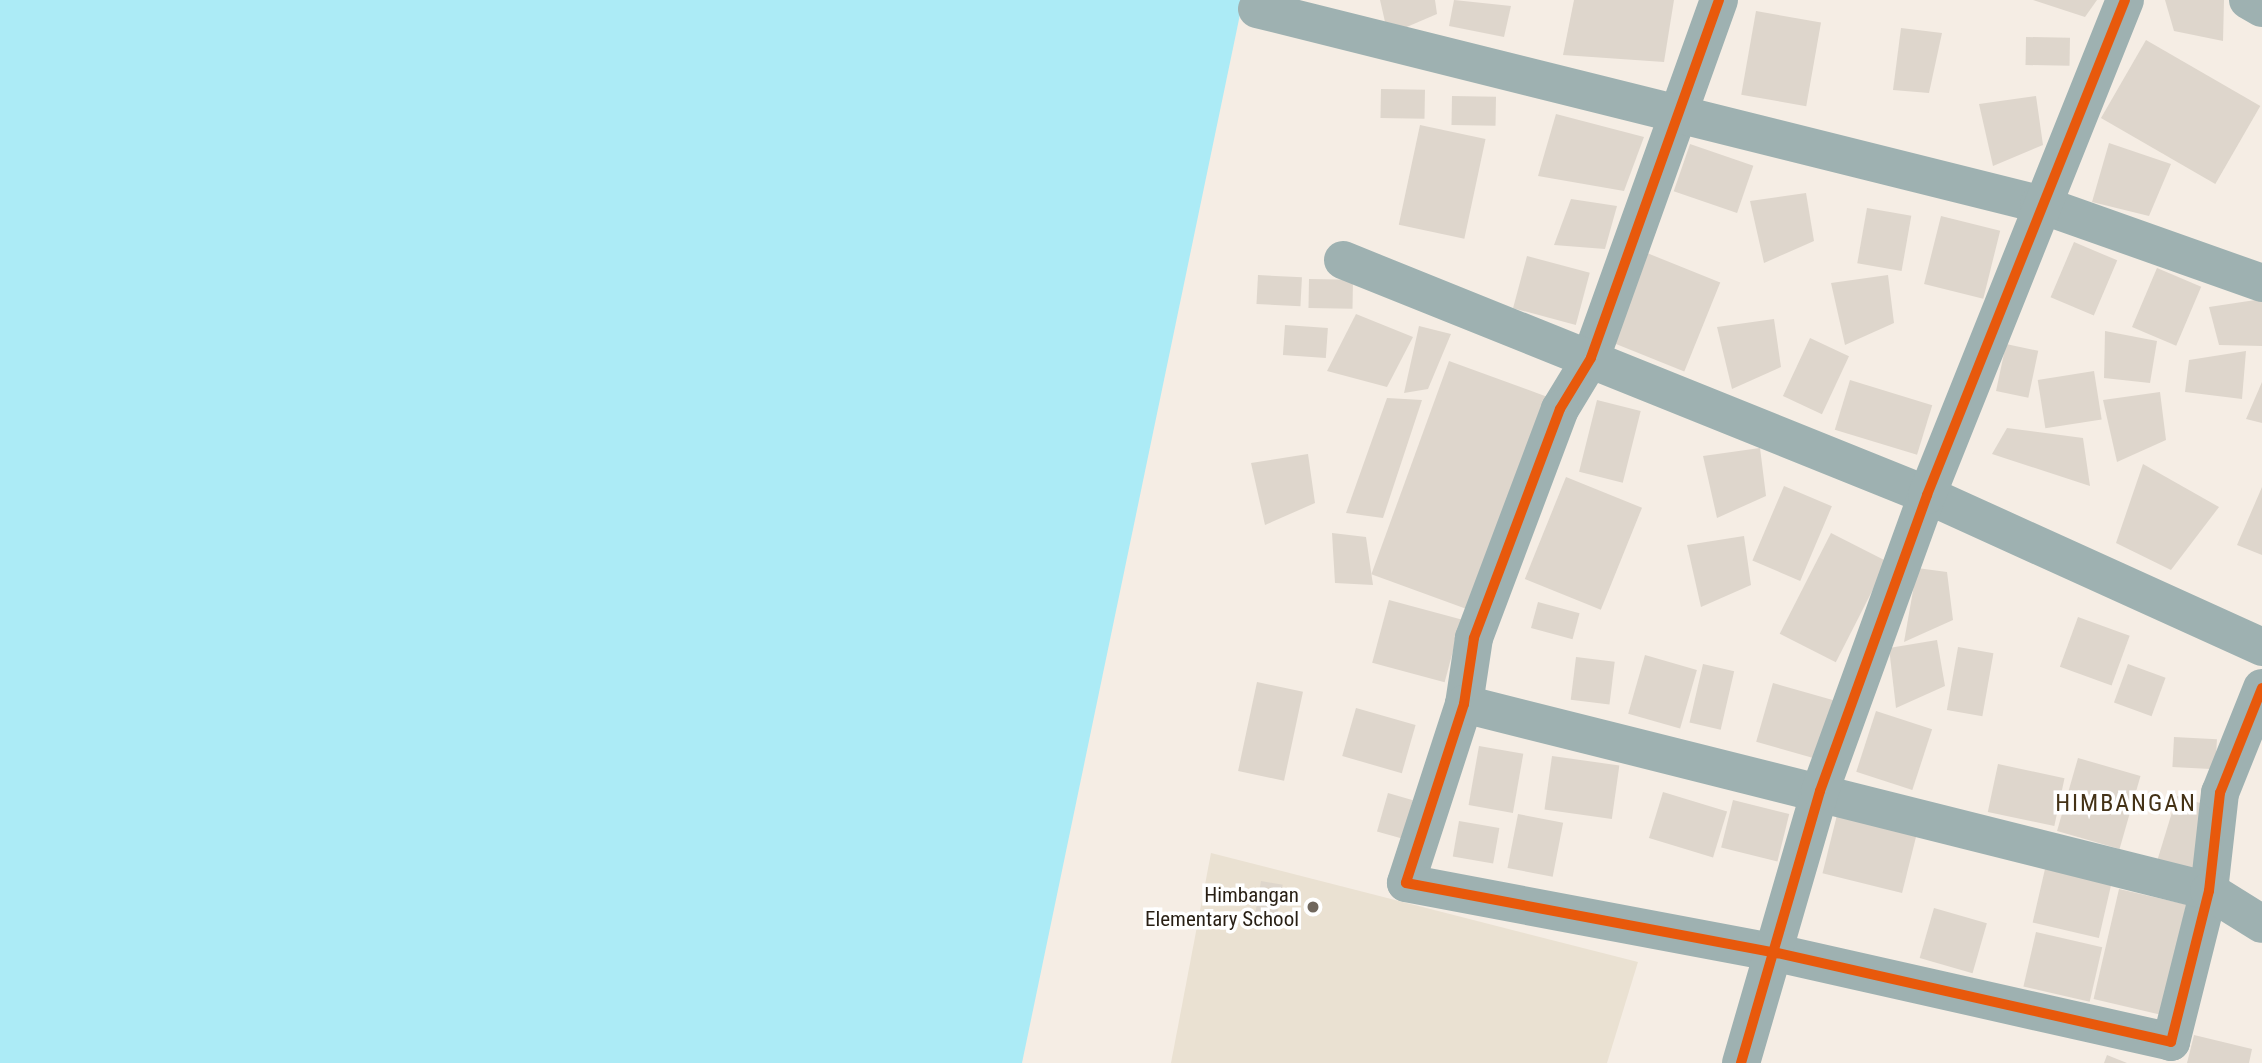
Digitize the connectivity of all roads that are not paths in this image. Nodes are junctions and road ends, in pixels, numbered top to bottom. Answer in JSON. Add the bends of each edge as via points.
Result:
{"nodes":[{"id":1,"x":1719,"y":0,"type":"edge"},
{"id":2,"x":2125,"y":0,"type":"edge"},
{"id":3,"x":2248,"y":0,"type":"edge"},
{"id":4,"x":2262,"y":8,"type":"edge"},
{"id":5,"x":1257,"y":9,"type":"dead end"},
{"id":6,"x":1678,"y":117,"type":"junction"},
{"id":7,"x":2039,"y":204,"type":"junction"},
{"id":8,"x":1343,"y":260,"type":"dead end"},
{"id":9,"x":2262,"y":283,"type":"edge"},
{"id":10,"x":1591,"y":358,"type":"junction"},
{"id":11,"x":1927,"y":495,"type":"junction"},
{"id":12,"x":2262,"y":647,"type":"edge"},
{"id":13,"x":2262,"y":688,"type":"edge"},
{"id":14,"x":1464,"y":704,"type":"junction"},
{"id":15,"x":1820,"y":791,"type":"junction"},
{"id":16,"x":2209,"y":891,"type":"junction"},
{"id":17,"x":2262,"y":924,"type":"edge"},
{"id":18,"x":1777,"y":953,"type":"junction"},
{"id":19,"x":1741,"y":1063,"type":"edge"}],
"edges":[{"from":1,"to":6,"type":"street"},
{"from":2,"to":7,"type":"street"},
{"from":3,"to":4,"type":"street"},
{"from":5,"to":6,"type":"street"},
{"from":6,"to":7,"type":"street"},
{"from":6,"to":10,"type":"street"},
{"from":7,"to":9,"type":"street"},
{"from":7,"to":11,"type":"street"},
{"from":8,"to":10,"type":"street"},
{"from":10,"to":11,"type":"street"},
{"from":10,"to":14,"type":"street","via":[[1560,409],[1474,638]]},
{"from":11,"to":12,"type":"street"},
{"from":11,"to":15,"type":"street"},
{"from":13,"to":16,"type":"street","via":[[2220,793]]},
{"from":14,"to":15,"type":"street"},
{"from":14,"to":18,"type":"street","via":[[1406,883]]},
{"from":15,"to":16,"type":"street"},
{"from":15,"to":18,"type":"street"},
{"from":16,"to":17,"type":"street"},
{"from":16,"to":18,"type":"street","via":[[2171,1042]]},
{"from":18,"to":19,"type":"street"}]}
